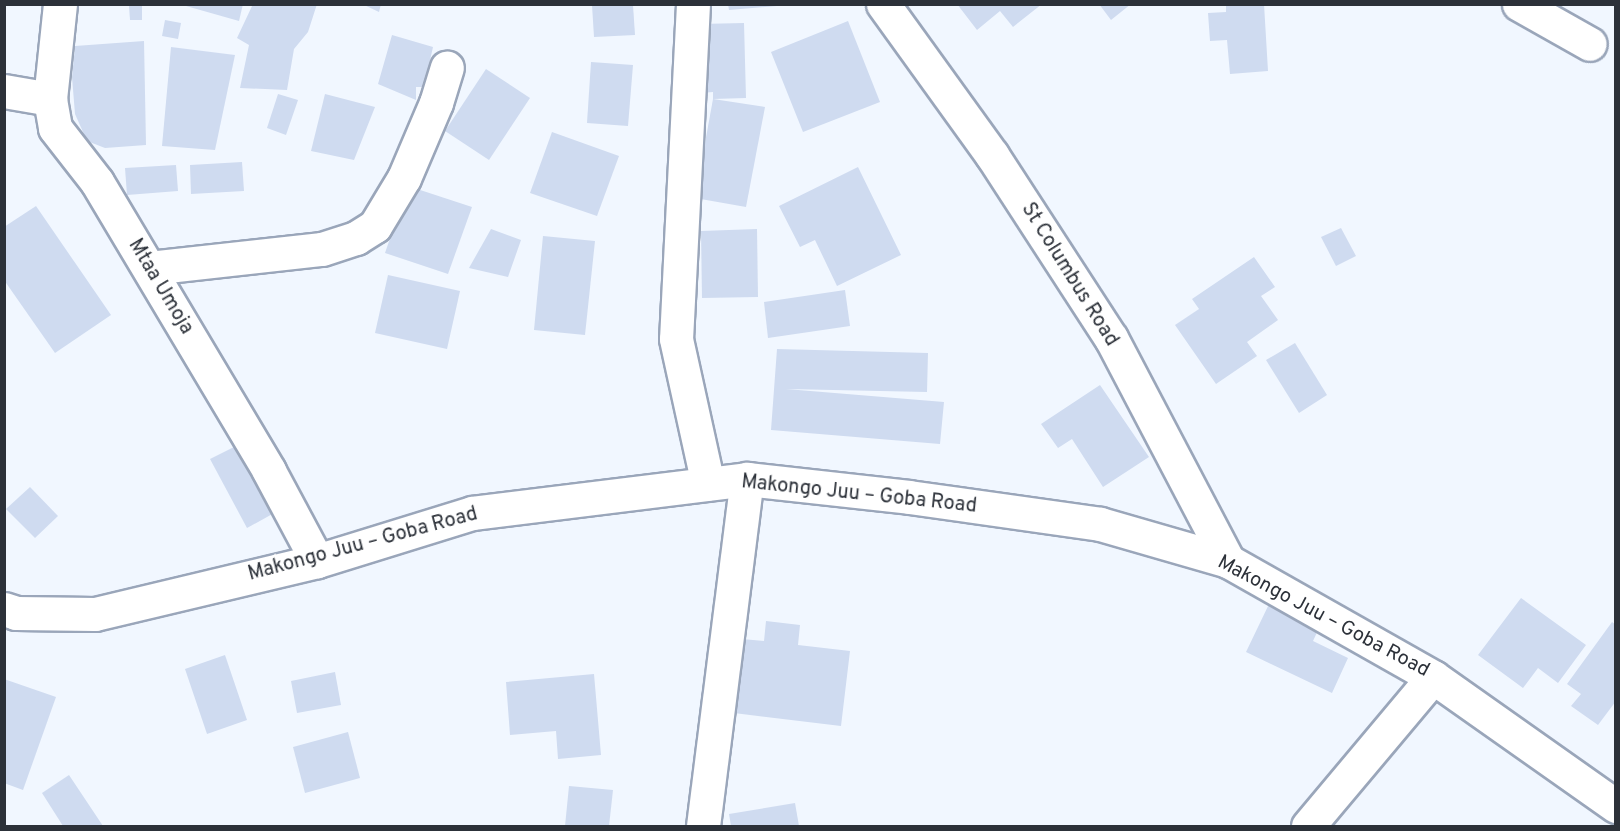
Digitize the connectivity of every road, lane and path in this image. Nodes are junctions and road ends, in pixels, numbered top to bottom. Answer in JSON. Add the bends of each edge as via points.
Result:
{"nodes":[{"id":1,"x":60,"y":4,"type":"edge"},
{"id":2,"x":693,"y":4,"type":"edge"},
{"id":3,"x":883,"y":4,"type":"edge"},
{"id":4,"x":1519,"y":4,"type":"edge"},
{"id":5,"x":1590,"y":44,"type":"dead end"},
{"id":6,"x":447,"y":68,"type":"dead end"},
{"id":7,"x":4,"y":91,"type":"edge"},
{"id":8,"x":50,"y":99,"type":"junction"},
{"id":9,"x":149,"y":268,"type":"junction"},
{"id":10,"x":747,"y":479,"type":"junction"},
{"id":11,"x":708,"y":484,"type":"junction"},
{"id":12,"x":317,"y":561,"type":"junction"},
{"id":13,"x":1228,"y":561,"type":"junction"},
{"id":14,"x":4,"y":609,"type":"edge"},
{"id":15,"x":1433,"y":677,"type":"junction"},
{"id":16,"x":1616,"y":807,"type":"edge"},
{"id":17,"x":703,"y":826,"type":"edge"},
{"id":18,"x":1308,"y":826,"type":"edge"}],
"edges":[{"from":1,"to":8,"type":"street","name":"Mtaa Umoja"},
{"from":2,"to":11,"type":"street","via":[[676,339]]},
{"from":3,"to":13,"type":"street","name":"St Columbus Road","via":[[992,155],[1111,338]]},
{"from":4,"to":5,"type":"street"},
{"from":6,"to":9,"type":"street","via":[[404,178],[375,226],[356,238],[322,249]]},
{"from":7,"to":8,"type":"street"},
{"from":8,"to":9,"type":"street","name":"Mtaa Umoja","via":[[55,128],[97,182]]},
{"from":9,"to":12,"type":"street","name":"Mtaa Umoja","via":[[269,471]]},
{"from":10,"to":11,"type":"street","name":"Makongo Juu – Goba Road"},
{"from":10,"to":13,"type":"street","name":"Makongo Juu – Goba Road","via":[[909,496],[1100,524]]},
{"from":10,"to":17,"type":"street"},
{"from":11,"to":12,"type":"street","name":"Makongo Juu – Goba Road","via":[[472,513]]},
{"from":12,"to":14,"type":"street","name":"Makongo Juu – Goba Road","via":[[95,614],[16,613]]},
{"from":13,"to":15,"type":"street","name":"Makongo Juu – Goba Road"},
{"from":15,"to":16,"type":"street","name":"Makongo Juu – Goba Road"},
{"from":15,"to":18,"type":"street"}]}
